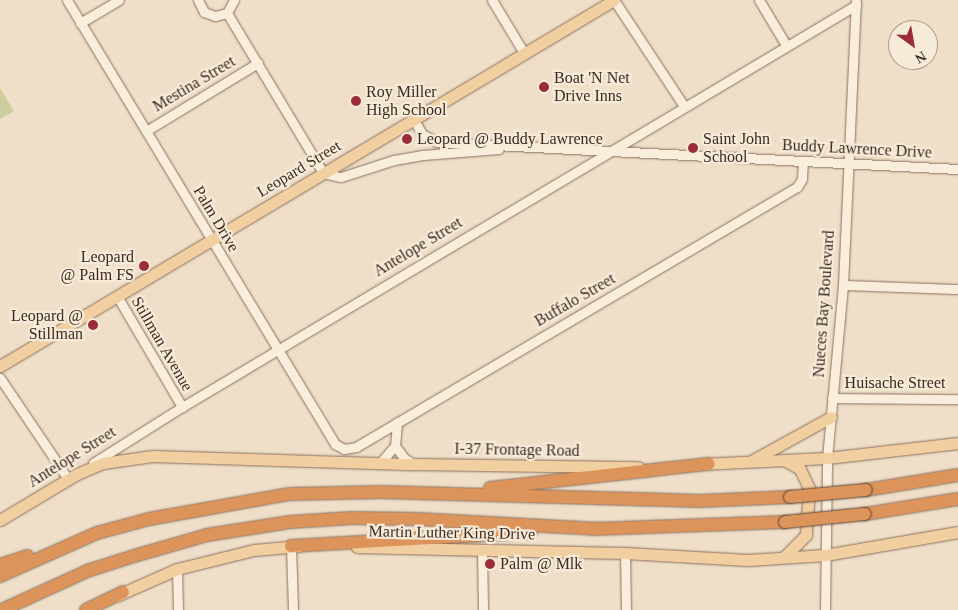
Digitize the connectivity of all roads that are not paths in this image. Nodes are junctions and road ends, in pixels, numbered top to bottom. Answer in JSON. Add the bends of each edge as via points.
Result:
{"nodes":[{"id":1,"x":67,"y":0,"type":"edge"},
{"id":2,"x":119,"y":0,"type":"edge"},
{"id":3,"x":198,"y":0,"type":"edge"},
{"id":4,"x":234,"y":0,"type":"edge"},
{"id":5,"x":492,"y":0,"type":"edge"},
{"id":6,"x":614,"y":0,"type":"edge"},
{"id":7,"x":759,"y":0,"type":"edge"},
{"id":8,"x":856,"y":2,"type":"edge"},
{"id":9,"x":227,"y":13,"type":"junction"},
{"id":10,"x":80,"y":23,"type":"junction"},
{"id":11,"x":786,"y":45,"type":"junction"},
{"id":12,"x":524,"y":53,"type":"junction"},
{"id":13,"x":258,"y":63,"type":"junction"},
{"id":14,"x":684,"y":106,"type":"junction"},
{"id":15,"x":414,"y":120,"type":"junction"},
{"id":16,"x":146,"y":131,"type":"junction"},
{"id":17,"x":422,"y":134,"type":"junction"},
{"id":18,"x":437,"y":142,"type":"junction"},
{"id":19,"x":545,"y":147,"type":"junction"},
{"id":20,"x":612,"y":149,"type":"junction"},
{"id":21,"x":426,"y":155,"type":"junction"},
{"id":22,"x":803,"y":161,"type":"junction"},
{"id":23,"x":847,"y":163,"type":"junction"},
{"id":24,"x":958,"y":169,"type":"edge"},
{"id":25,"x":324,"y":173,"type":"junction"},
{"id":26,"x":211,"y":240,"type":"junction"},
{"id":27,"x":843,"y":285,"type":"junction"},
{"id":28,"x":958,"y":289,"type":"edge"},
{"id":29,"x":117,"y":296,"type":"junction"},
{"id":30,"x":278,"y":350,"type":"junction"},
{"id":31,"x":0,"y":366,"type":"edge"},
{"id":32,"x":0,"y":378,"type":"edge"},
{"id":33,"x":832,"y":398,"type":"junction"},
{"id":34,"x":958,"y":399,"type":"edge"},
{"id":35,"x":182,"y":407,"type":"junction"},
{"id":36,"x":831,"y":417,"type":"junction"},
{"id":37,"x":397,"y":422,"type":"junction"},
{"id":38,"x":958,"y":443,"type":"edge"},
{"id":39,"x":395,"y":446,"type":"junction"},
{"id":40,"x":344,"y":449,"type":"joint"},
{"id":41,"x":827,"y":458,"type":"junction"},
{"id":42,"x":784,"y":460,"type":"junction"},
{"id":43,"x":751,"y":462,"type":"junction"},
{"id":44,"x":380,"y":463,"type":"junction"},
{"id":45,"x":414,"y":464,"type":"junction"},
{"id":46,"x":709,"y":464,"type":"junction"},
{"id":47,"x":958,"y":475,"type":"edge"},
{"id":48,"x":73,"y":476,"type":"junction"},
{"id":49,"x":381,"y":492,"type":"junction"},
{"id":50,"x":958,"y":500,"type":"edge"},
{"id":51,"x":0,"y":520,"type":"edge"},
{"id":52,"x":600,"y":528,"type":"junction"},
{"id":53,"x":958,"y":532,"type":"edge"},
{"id":54,"x":97,"y":534,"type":"junction"},
{"id":55,"x":291,"y":546,"type":"junction"},
{"id":56,"x":482,"y":550,"type":"junction"},
{"id":57,"x":625,"y":553,"type":"junction"},
{"id":58,"x":825,"y":555,"type":"junction"},
{"id":59,"x":783,"y":558,"type":"junction"},
{"id":60,"x":0,"y":565,"type":"edge"},
{"id":61,"x":177,"y":569,"type":"junction"},
{"id":62,"x":0,"y":576,"type":"edge"},
{"id":63,"x":123,"y":592,"type":"junction"},
{"id":64,"x":2,"y":610,"type":"edge"},
{"id":65,"x":86,"y":610,"type":"edge"},
{"id":66,"x":90,"y":610,"type":"edge"},
{"id":67,"x":178,"y":610,"type":"edge"},
{"id":68,"x":293,"y":610,"type":"edge"},
{"id":69,"x":483,"y":610,"type":"edge"},
{"id":70,"x":626,"y":610,"type":"edge"},
{"id":71,"x":825,"y":610,"type":"edge"}],
"edges":[{"from":1,"to":10,"type":"street","name":"Palm Drive"},
{"from":2,"to":10,"type":"street"},
{"from":3,"to":9,"type":"street","via":[[200,7],[209,15]]},
{"from":4,"to":9,"type":"street"},
{"from":5,"to":12,"type":"street"},
{"from":6,"to":12,"type":"main road","name":"Leopard Street"},
{"from":6,"to":14,"type":"street"},
{"from":7,"to":11,"type":"street"},
{"from":8,"to":11,"type":"street","name":"Antelope Street"},
{"from":8,"to":23,"type":"street","name":"Nueces Bay Boulevard"},
{"from":9,"to":13,"type":"street"},
{"from":10,"to":16,"type":"street","name":"Palm Drive"},
{"from":11,"to":14,"type":"street","name":"Antelope Street"},
{"from":12,"to":15,"type":"main road","name":"Leopard Street"},
{"from":13,"to":16,"type":"street","name":"Mestina Street"},
{"from":13,"to":25,"type":"street"},
{"from":14,"to":20,"type":"street","name":"Antelope Street"},
{"from":15,"to":17,"type":"street"},
{"from":15,"to":25,"type":"main road","name":"Leopard Street"},
{"from":16,"to":26,"type":"street","name":"Palm Drive"},
{"from":17,"to":18,"type":"street","name":"Buddy Lawrence Drive"},
{"from":17,"to":21,"type":"street"},
{"from":18,"to":19,"type":"street","name":"Buddy Lawrence Drive"},
{"from":18,"to":21,"type":"street"},
{"from":19,"to":20,"type":"street","name":"Buddy Lawrence Drive"},
{"from":19,"to":21,"type":"street","name":"Buddy Lawrence Drive"},
{"from":20,"to":22,"type":"street","name":"Buddy Lawrence Drive"},
{"from":20,"to":30,"type":"street","name":"Antelope Street"},
{"from":21,"to":25,"type":"street","name":"Buddy Lawrence Drive","via":[[394,160],[341,177]]},
{"from":22,"to":23,"type":"street","name":"Buddy Lawrence Drive"},
{"from":22,"to":37,"type":"street","name":"Buffalo Street","via":[[802,179],[797,187]]},
{"from":23,"to":24,"type":"street","name":"Buddy Lawrence Drive"},
{"from":23,"to":27,"type":"street","name":"Nueces Bay Boulevard"},
{"from":25,"to":26,"type":"main road","name":"Leopard Street"},
{"from":26,"to":29,"type":"main road","name":"Leopard Street"},
{"from":26,"to":30,"type":"street","name":"Palm Drive"},
{"from":27,"to":28,"type":"street"},
{"from":27,"to":33,"type":"street","name":"Nueces Bay Boulevard"},
{"from":29,"to":31,"type":"main road","name":"Leopard Street"},
{"from":29,"to":35,"type":"street","name":"Stillman Avenue"},
{"from":30,"to":35,"type":"street","name":"Antelope Street"},
{"from":30,"to":40,"type":"street","name":"Palm Drive","via":[[335,444]]},
{"from":32,"to":48,"type":"street"},
{"from":33,"to":34,"type":"street","name":"Huisache Street"},
{"from":33,"to":36,"type":"street","name":"Nueces Bay Boulevard"},
{"from":35,"to":48,"type":"street","name":"Antelope Street"},
{"from":36,"to":41,"type":"street","name":"Nueces Bay Boulevard"},
{"from":36,"to":43,"type":"main road"},
{"from":37,"to":39,"type":"street"},
{"from":37,"to":40,"type":"street","name":"Buffalo Street","via":[[356,447]]},
{"from":38,"to":41,"type":"main road","name":"I-37 Frontage Road"},
{"from":39,"to":44,"type":"street"},
{"from":39,"to":45,"type":"street","via":[[404,458]]},
{"from":41,"to":42,"type":"main road","name":"I-37 Frontage Road"},
{"from":41,"to":58,"type":"street","name":"Nueces Bay Boulevard"},
{"from":42,"to":43,"type":"main road","name":"I-37 Frontage Road"},
{"from":42,"to":59,"type":"main road","via":[[800,469],[809,488],[806,535]]},
{"from":43,"to":46,"type":"main road","name":"I-37 Frontage Road"},
{"from":44,"to":45,"type":"main road","name":"I-37 Frontage Road"},
{"from":44,"to":48,"type":"main road","name":"I-37 Frontage Road","via":[[153,456],[103,463]]},
{"from":45,"to":46,"type":"main road","name":"I-37 Frontage Road","via":[[590,468]]},
{"from":46,"to":49,"type":"highway","via":[[509,486]]},
{"from":47,"to":49,"type":"highway","bridge":true,"via":[[866,490],[699,501]]},
{"from":48,"to":51,"type":"main road","name":"Antelope Street"},
{"from":49,"to":54,"type":"highway","via":[[290,494],[244,500],[150,519]]},
{"from":50,"to":52,"type":"highway","bridge":true,"via":[[785,522]]},
{"from":52,"to":55,"type":"highway"},
{"from":52,"to":64,"type":"highway","via":[[416,519],[352,518],[290,522],[207,535],[134,556],[88,571]]},
{"from":53,"to":58,"type":"main road"},
{"from":54,"to":60,"type":"highway"},
{"from":54,"to":62,"type":"highway"},
{"from":55,"to":56,"type":"main road","name":"Martin Luther King Drive"},
{"from":55,"to":61,"type":"main road","name":"Martin Luther King Drive","via":[[254,550]]},
{"from":55,"to":68,"type":"street"},
{"from":56,"to":57,"type":"main road","name":"Martin Luther King Drive"},
{"from":56,"to":69,"type":"street"},
{"from":57,"to":59,"type":"main road","name":"Martin Luther King Drive","via":[[748,560]]},
{"from":57,"to":70,"type":"street"},
{"from":58,"to":59,"type":"main road","name":"Martin Luther King Drive"},
{"from":58,"to":71,"type":"street","name":"Nueces Bay Boulevard"},
{"from":61,"to":63,"type":"main road","name":"Martin Luther King Drive"},
{"from":61,"to":67,"type":"street"},
{"from":63,"to":65,"type":"highway"},
{"from":63,"to":66,"type":"main road","name":"Martin Luther King Drive"}]}
